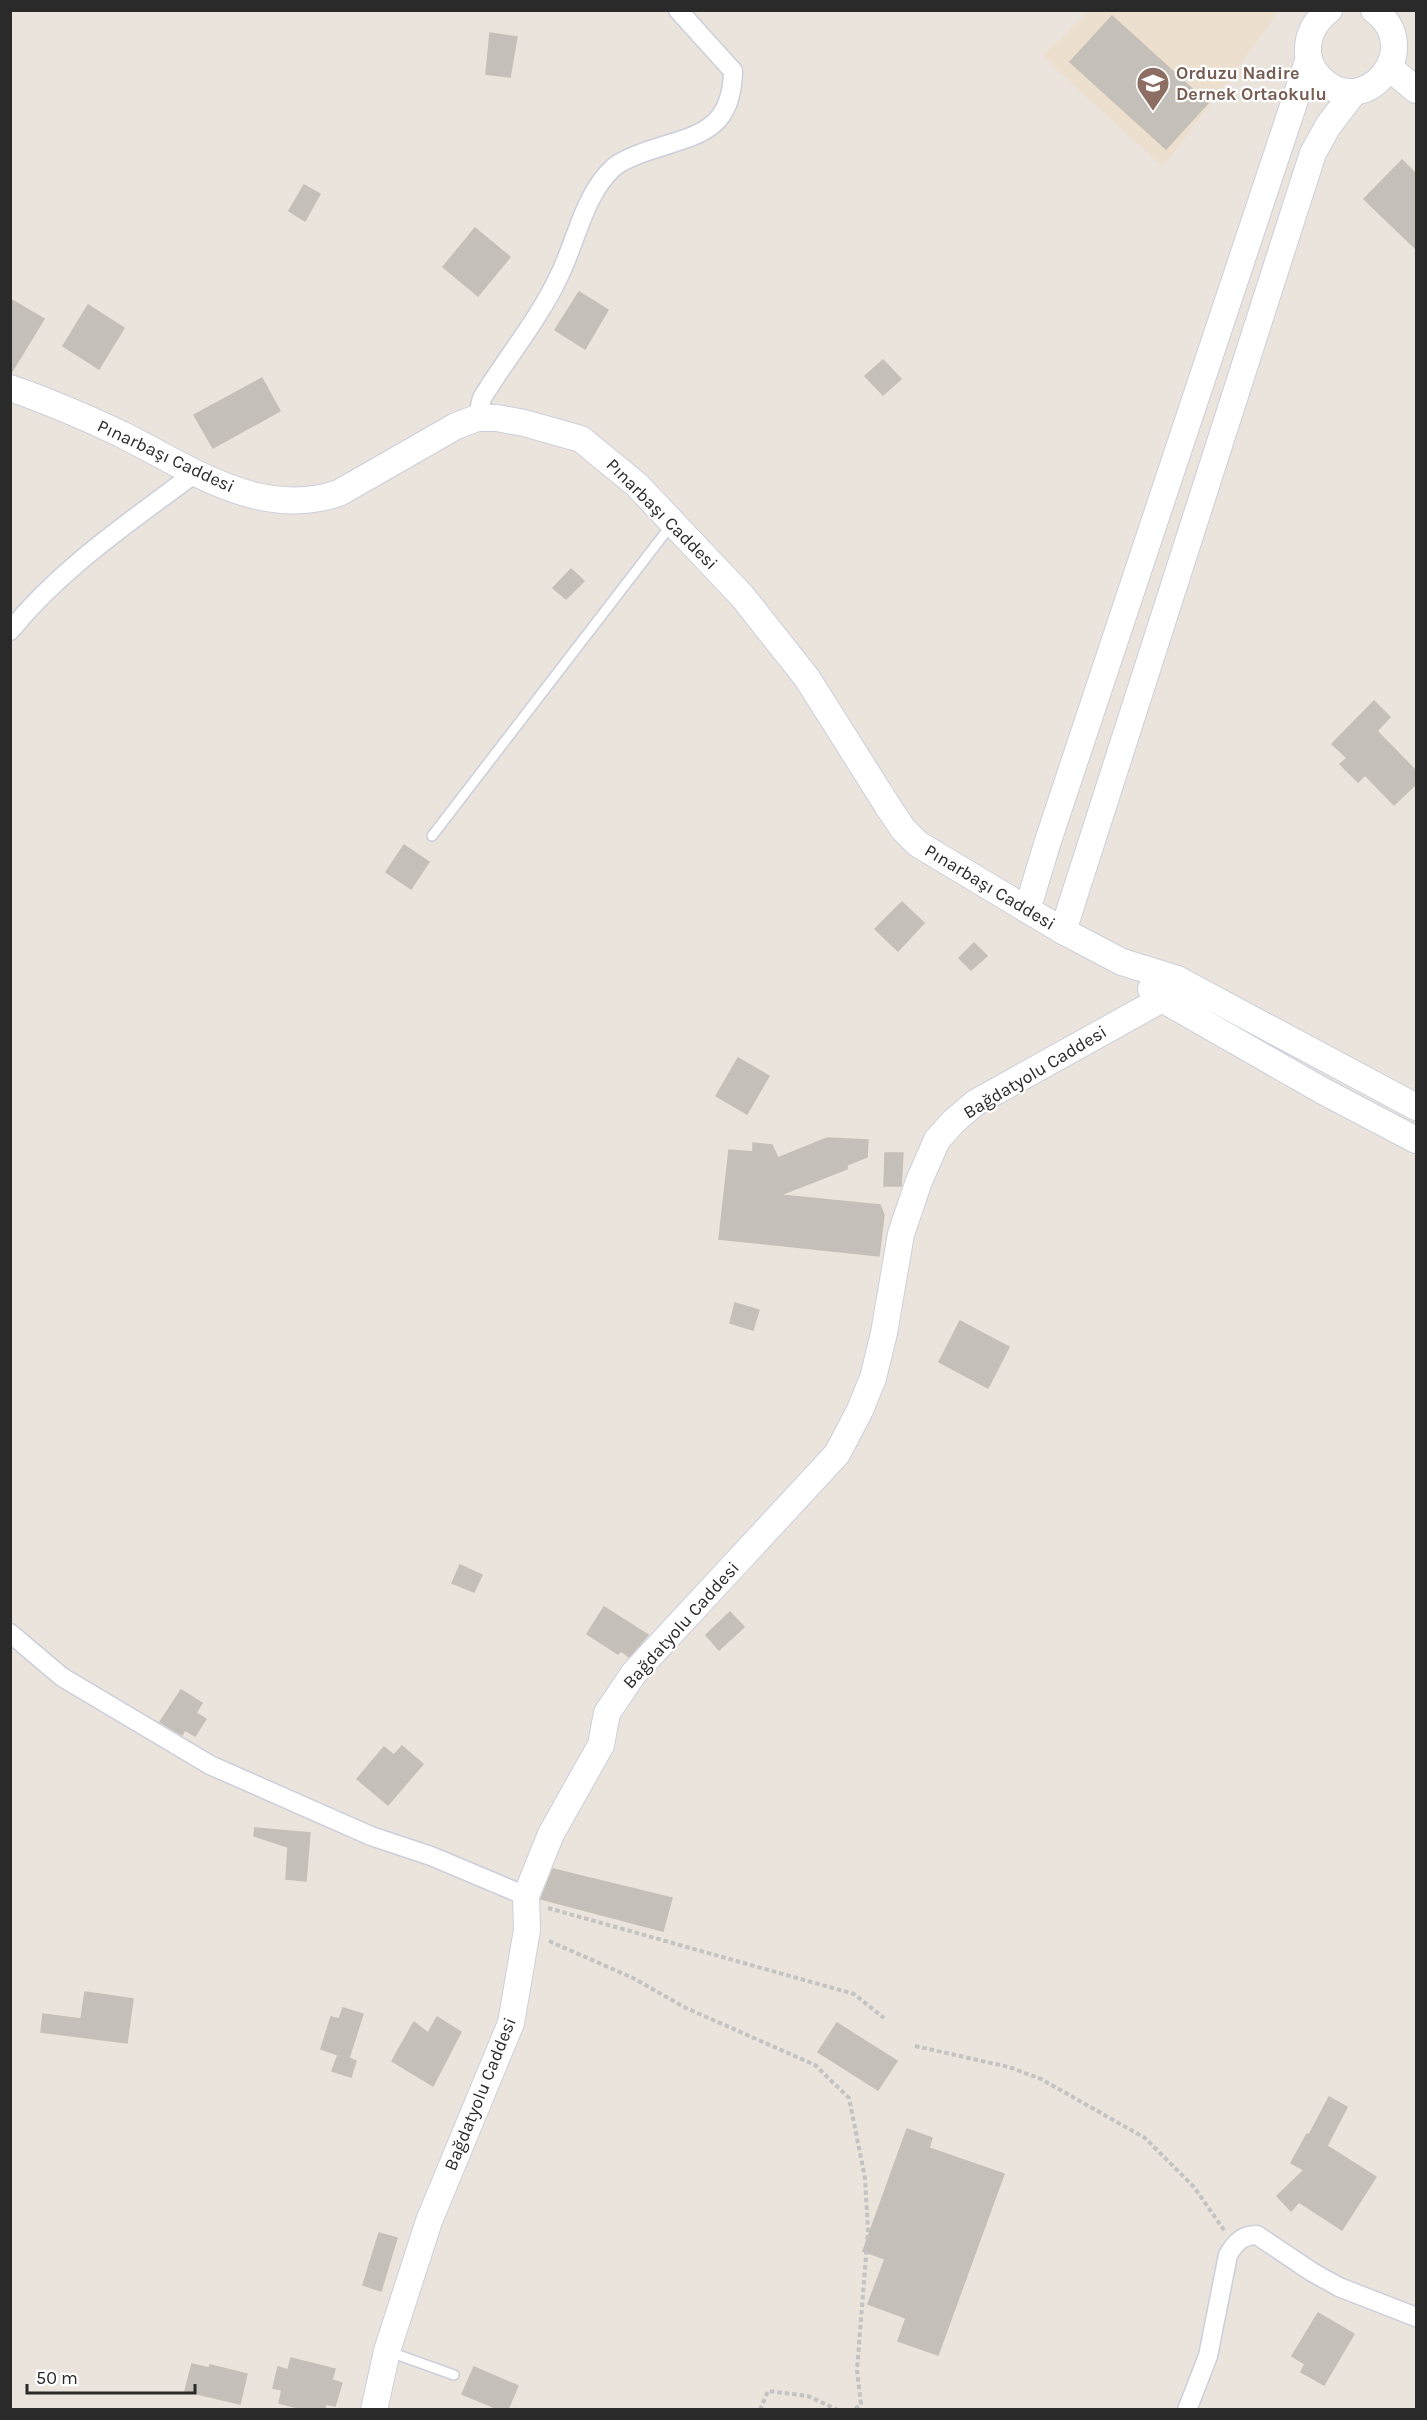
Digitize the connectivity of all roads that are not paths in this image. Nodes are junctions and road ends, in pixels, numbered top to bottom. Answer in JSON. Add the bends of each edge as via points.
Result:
{"nodes":[{"id":1,"x":678,"y":10,"type":"edge"},
{"id":2,"x":1374,"y":10,"type":"edge"},
{"id":3,"x":1313,"y":17,"type":"edge"},
{"id":4,"x":1309,"y":58,"type":"junction"},
{"id":5,"x":1390,"y":68,"type":"junction"},
{"id":6,"x":1416,"y":90,"type":"edge"},
{"id":7,"x":1354,"y":92,"type":"junction"},
{"id":8,"x":10,"y":388,"type":"edge"},
{"id":9,"x":477,"y":418,"type":"junction"},
{"id":10,"x":195,"y":473,"type":"junction"},
{"id":11,"x":675,"y":522,"type":"junction"},
{"id":12,"x":10,"y":631,"type":"edge"},
{"id":13,"x":432,"y":836,"type":"dead end"},
{"id":14,"x":1027,"y":910,"type":"junction"},
{"id":15,"x":1063,"y":931,"type":"junction"},
{"id":16,"x":1169,"y":989,"type":"junction"},
{"id":17,"x":1416,"y":1107,"type":"edge"},
{"id":18,"x":1416,"y":1140,"type":"edge"},
{"id":19,"x":10,"y":1633,"type":"edge"},
{"id":20,"x":526,"y":1899,"type":"junction"},
{"id":21,"x":1416,"y":2317,"type":"edge"},
{"id":22,"x":387,"y":2351,"type":"junction"},
{"id":23,"x":454,"y":2375,"type":"dead end"},
{"id":24,"x":374,"y":2409,"type":"edge"},
{"id":25,"x":1187,"y":2409,"type":"edge"}],
"edges":[{"from":1,"to":9,"type":"street","via":[[733,71],[730,100],[708,130],[613,167],[594,193],[560,274],[482,398]]},
{"from":2,"to":5,"type":"street","via":[[1391,27],[1395,41]]},
{"from":3,"to":4,"type":"street"},
{"from":4,"to":7,"type":"street","via":[[1314,72],[1325,84]]},
{"from":4,"to":14,"type":"street"},
{"from":5,"to":6,"type":"street"},
{"from":5,"to":7,"type":"street","via":[[1382,80]]},
{"from":7,"to":15,"type":"street","via":[[1313,153]]},
{"from":8,"to":10,"type":"street","name":"Pınarbaşı Caddesi","via":[[120,434]]},
{"from":9,"to":10,"type":"street","name":"Pınarbaşı Caddesi","via":[[319,500],[270,501]]},
{"from":9,"to":11,"type":"street","name":"Pınarbaşı Caddesi","via":[[524,423],[581,439],[638,484]]},
{"from":10,"to":12,"type":"street","via":[[67,570]]},
{"from":11,"to":13,"type":"lane"},
{"from":11,"to":14,"type":"street","name":"Pınarbaşı Caddesi","via":[[742,596],[807,678],[903,829],[948,865]]},
{"from":14,"to":15,"type":"street","name":"Pınarbaşı Caddesi"},
{"from":15,"to":16,"type":"street","name":"Pınarbaşı Caddesi"},
{"from":16,"to":17,"type":"street","name":"Pınarbaşı Caddesi"},
{"from":16,"to":18,"type":"street","name":"Pınarbaşı Caddesi","via":[[1323,1091]]},
{"from":16,"to":20,"type":"street","name":"Bağdatyolu Caddesi","via":[[975,1103],[937,1140],[901,1234],[873,1378],[842,1445],[634,1673],[606,1713],[601,1745],[551,1834]]},
{"from":19,"to":20,"type":"street","via":[[63,1677],[210,1766]]},
{"from":20,"to":22,"type":"street","name":"Bağdatyolu Caddesi","via":[[527,1930],[511,2023],[429,2221]]},
{"from":21,"to":25,"type":"street","via":[[1340,2286],[1257,2235],[1247,2235],[1234,2244],[1228,2255],[1208,2356]]},
{"from":22,"to":23,"type":"lane"},
{"from":22,"to":24,"type":"street","name":"Bağdatyolu Caddesi"}]}
